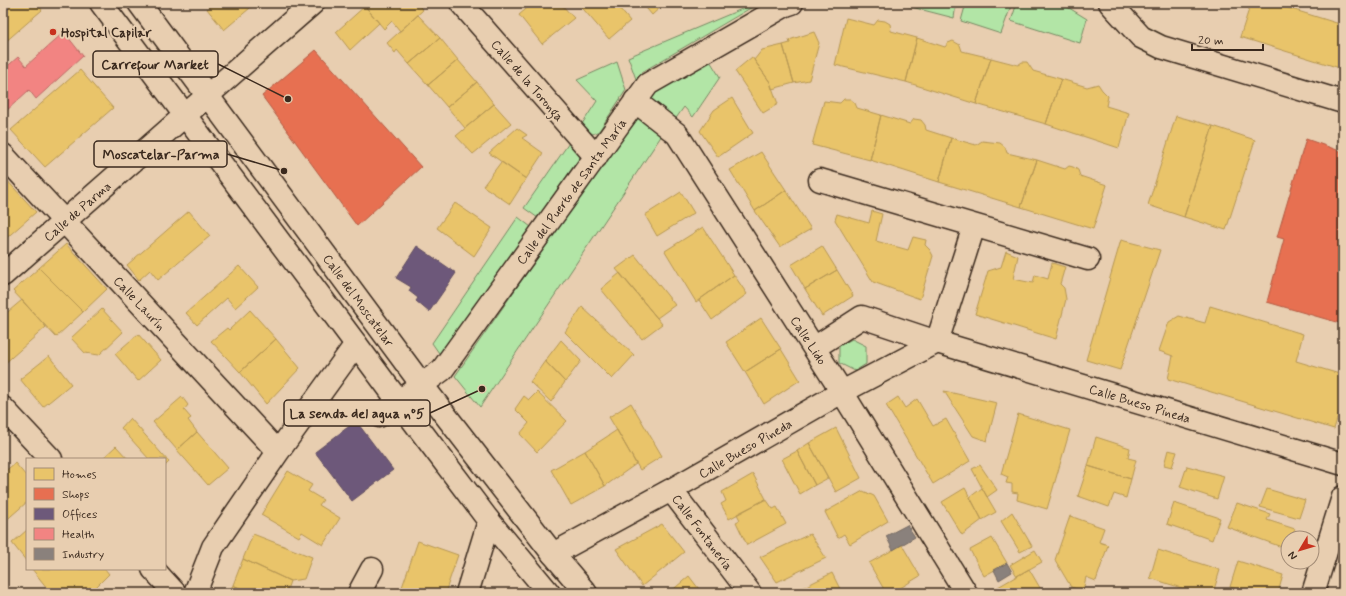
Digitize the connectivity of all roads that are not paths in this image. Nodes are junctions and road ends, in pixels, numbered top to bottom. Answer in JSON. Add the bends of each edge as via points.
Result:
{"nodes":[{"id":1,"x":102,"y":3,"type":"edge"},
{"id":2,"x":139,"y":3,"type":"edge"},
{"id":3,"x":313,"y":3,"type":"edge"},
{"id":4,"x":461,"y":3,"type":"edge"},
{"id":5,"x":1110,"y":3,"type":"edge"},
{"id":6,"x":787,"y":4,"type":"edge"},
{"id":7,"x":208,"y":96,"type":"junction"},
{"id":8,"x":635,"y":101,"type":"junction"},
{"id":9,"x":1343,"y":102,"type":"edge"},
{"id":10,"x":185,"y":116,"type":"junction"},
{"id":11,"x":3,"y":155,"type":"edge"},
{"id":12,"x":596,"y":157,"type":"junction"},
{"id":13,"x":820,"y":180,"type":"dead end"},
{"id":14,"x":65,"y":222,"type":"junction"},
{"id":15,"x":974,"y":226,"type":"junction"},
{"id":16,"x":1088,"y":259,"type":"dead end"},
{"id":17,"x":3,"y":275,"type":"edge"},
{"id":18,"x":938,"y":342,"type":"junction"},
{"id":19,"x":356,"y":344,"type":"junction"},
{"id":20,"x":814,"y":348,"type":"junction"},
{"id":21,"x":422,"y":385,"type":"junction"},
{"id":22,"x":842,"y":392,"type":"junction"},
{"id":23,"x":399,"y":402,"type":"junction"},
{"id":24,"x":3,"y":408,"type":"edge"},
{"id":25,"x":379,"y":416,"type":"dead end"},
{"id":26,"x":278,"y":452,"type":"junction"},
{"id":27,"x":50,"y":458,"type":"edge"},
{"id":28,"x":1343,"y":464,"type":"edge"},
{"id":29,"x":671,"y":490,"type":"junction"},
{"id":30,"x":1343,"y":497,"type":"edge"},
{"id":31,"x":489,"y":522,"type":"junction"},
{"id":32,"x":553,"y":554,"type":"junction"},
{"id":33,"x":372,"y":569,"type":"dead end"},
{"id":34,"x":154,"y":570,"type":"edge"},
{"id":35,"x":175,"y":593,"type":"edge"},
{"id":36,"x":195,"y":593,"type":"edge"},
{"id":37,"x":359,"y":593,"type":"edge"},
{"id":38,"x":467,"y":593,"type":"edge"},
{"id":39,"x":549,"y":593,"type":"edge"},
{"id":40,"x":586,"y":593,"type":"edge"},
{"id":41,"x":750,"y":593,"type":"edge"},
{"id":42,"x":966,"y":593,"type":"edge"},
{"id":43,"x":1313,"y":593,"type":"edge"}],
"edges":[{"from":1,"to":10,"type":"street"},
{"from":2,"to":7,"type":"street","name":"Calle del Moscatelar"},
{"from":3,"to":7,"type":"street","name":"Calle de Parma"},
{"from":4,"to":12,"type":"street","name":"Calle de la Toronga"},
{"from":5,"to":9,"type":"street","via":[[1141,37],[1161,47]]},
{"from":6,"to":8,"type":"street","name":"Calle del Puerto de Santa María","via":[[648,84]]},
{"from":7,"to":10,"type":"street","name":"Calle de Parma"},
{"from":7,"to":21,"type":"street","name":"Calle del Moscatelar"},
{"from":8,"to":12,"type":"street","name":"Calle del Puerto de Santa María"},
{"from":8,"to":20,"type":"street","name":"Calle Lido","via":[[677,134]]},
{"from":10,"to":14,"type":"street","name":"Calle de Parma"},
{"from":10,"to":19,"type":"street"},
{"from":11,"to":14,"type":"street","name":"Calle Laurín"},
{"from":12,"to":21,"type":"street","name":"Calle del Puerto de Santa María","via":[[442,370]]},
{"from":13,"to":15,"type":"street"},
{"from":14,"to":17,"type":"street","name":"Calle de Parma"},
{"from":14,"to":26,"type":"street","name":"Calle Laurín"},
{"from":15,"to":16,"type":"street"},
{"from":15,"to":18,"type":"street"},
{"from":18,"to":20,"type":"street","name":"Calle Bueso Pineda","via":[[862,317]]},
{"from":18,"to":22,"type":"street","name":"Calle Bueso Pineda"},
{"from":18,"to":28,"type":"street","name":"Calle Bueso Pineda"},
{"from":19,"to":23,"type":"street"},
{"from":19,"to":26,"type":"street"},
{"from":20,"to":22,"type":"street","name":"Calle Lido"},
{"from":21,"to":23,"type":"street","name":"Calle del Puerto de Santa María"},
{"from":21,"to":32,"type":"street","name":"Calle del Moscatelar"},
{"from":22,"to":29,"type":"street","name":"Calle Bueso Pineda"},
{"from":22,"to":42,"type":"street","name":"Calle Lido"},
{"from":23,"to":25,"type":"street","name":"Calle del Puerto de Santa María"},
{"from":23,"to":31,"type":"street"},
{"from":24,"to":27,"type":"street"},
{"from":26,"to":36,"type":"street","via":[[213,547]]},
{"from":29,"to":32,"type":"street","name":"Calle Bueso Pineda"},
{"from":29,"to":41,"type":"street","name":"Calle Fontanería"},
{"from":30,"to":43,"type":"street"},
{"from":31,"to":38,"type":"street"},
{"from":31,"to":39,"type":"street"},
{"from":32,"to":40,"type":"street","name":"Calle del Moscatelar"},
{"from":33,"to":37,"type":"street"},
{"from":34,"to":35,"type":"street"}]}
